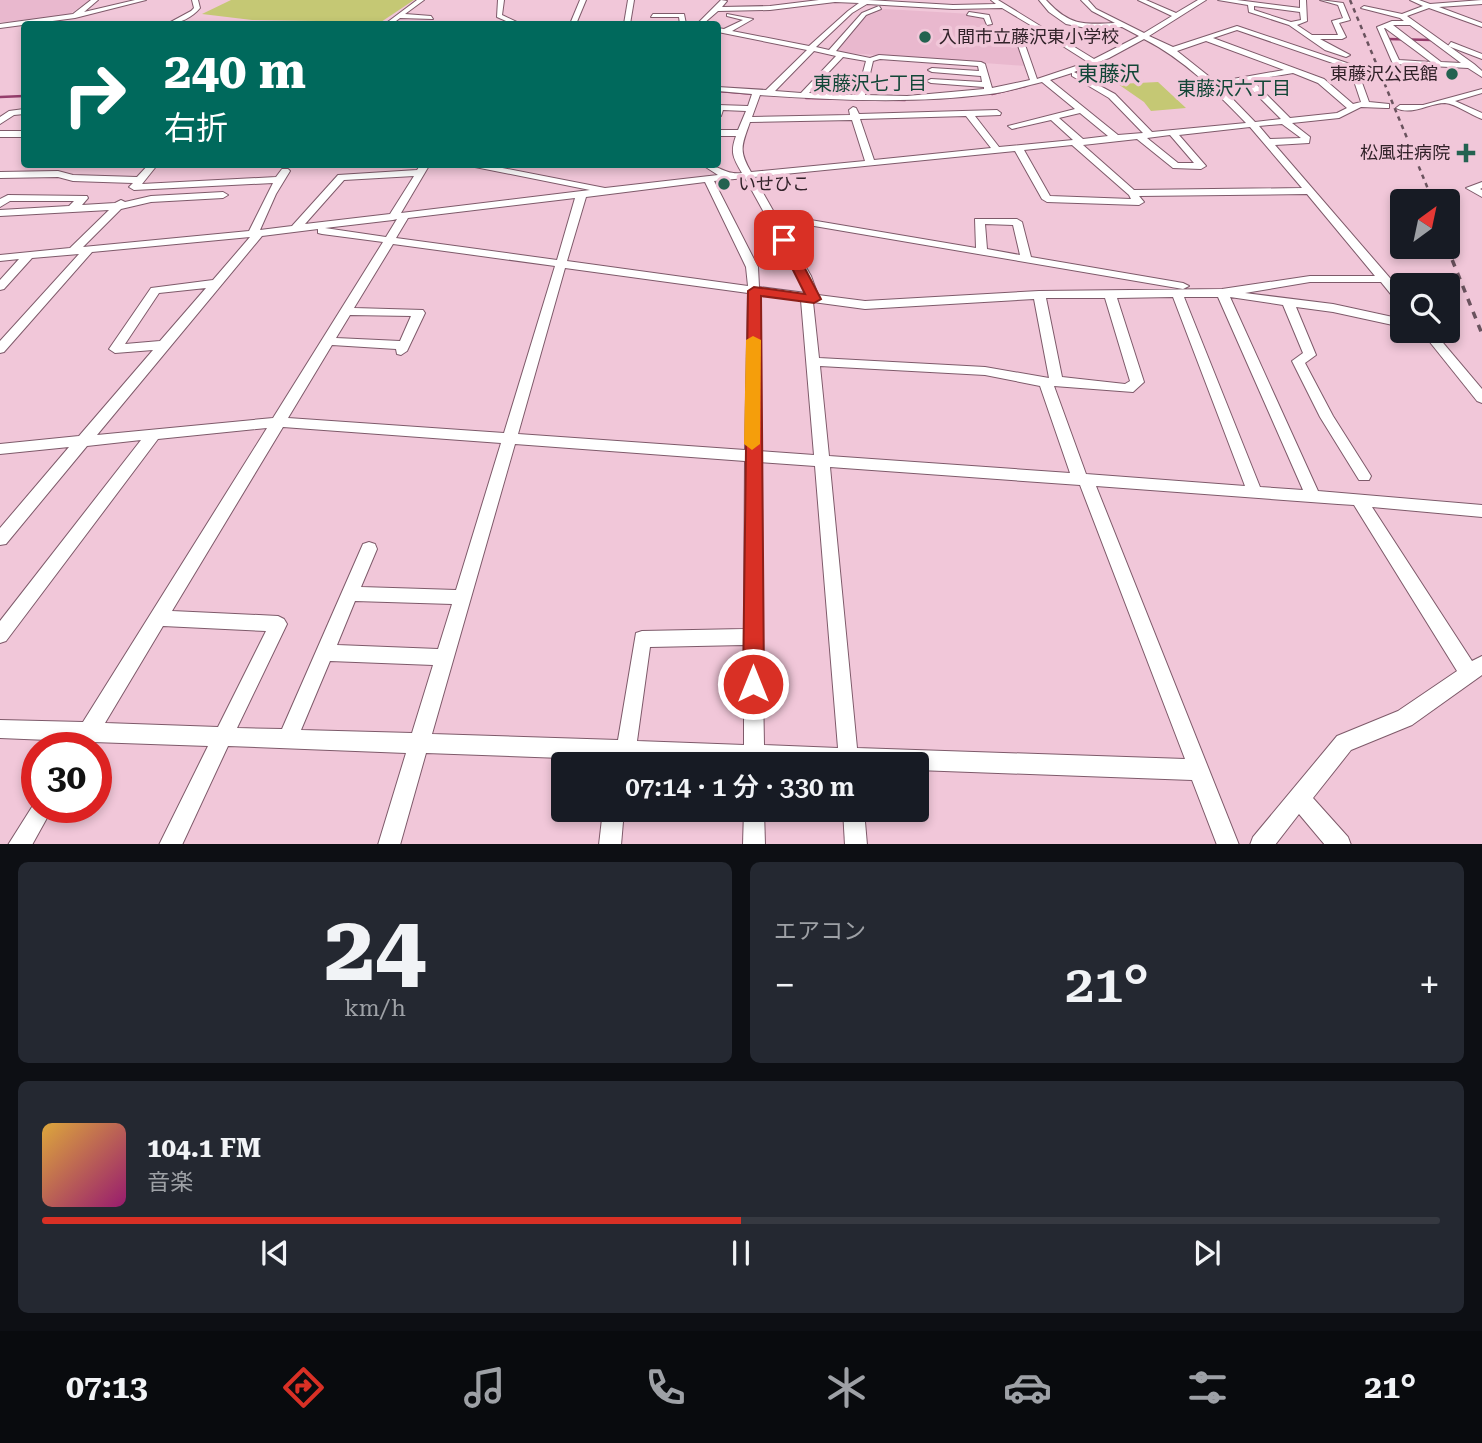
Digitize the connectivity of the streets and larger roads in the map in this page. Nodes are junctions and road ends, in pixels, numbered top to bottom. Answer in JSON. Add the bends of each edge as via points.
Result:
{"nodes":[{"id":1,"x":95,"y":0,"type":"edge"},
{"id":2,"x":143,"y":0,"type":"edge"},
{"id":3,"x":195,"y":0,"type":"edge"},
{"id":4,"x":421,"y":0,"type":"edge"},
{"id":5,"x":501,"y":0,"type":"edge"},
{"id":6,"x":583,"y":0,"type":"edge"},
{"id":7,"x":589,"y":0,"type":"edge"},
{"id":8,"x":631,"y":0,"type":"edge"},
{"id":9,"x":725,"y":0,"type":"edge"},
{"id":10,"x":823,"y":0,"type":"edge"},
{"id":11,"x":993,"y":0,"type":"edge"},
{"id":12,"x":1042,"y":0,"type":"edge"},
{"id":13,"x":1084,"y":0,"type":"edge"},
{"id":14,"x":1097,"y":0,"type":"edge"},
{"id":15,"x":1141,"y":0,"type":"edge"},
{"id":16,"x":1203,"y":0,"type":"edge"},
{"id":17,"x":1221,"y":0,"type":"edge"},
{"id":18,"x":1303,"y":0,"type":"edge"},
{"id":19,"x":1323,"y":0,"type":"edge"},
{"id":20,"x":1413,"y":0,"type":"edge"},
{"id":21,"x":866,"y":2,"type":"edge"},
{"id":22,"x":1482,"y":2,"type":"edge"},
{"id":23,"x":952,"y":4,"type":"edge"},
{"id":24,"x":1251,"y":4,"type":"junction"},
{"id":25,"x":881,"y":5,"type":"junction"},
{"id":26,"x":654,"y":6,"type":"dead end"},
{"id":27,"x":1002,"y":6,"type":"junction"},
{"id":28,"x":1429,"y":6,"type":"junction"},
{"id":29,"x":1364,"y":8,"type":"dead end"},
{"id":30,"x":1303,"y":10,"type":"junction"},
{"id":31,"x":716,"y":11,"type":"junction"},
{"id":32,"x":1482,"y":15,"type":"edge"},
{"id":33,"x":75,"y":16,"type":"junction"},
{"id":34,"x":398,"y":16,"type":"junction"},
{"id":35,"x":653,"y":16,"type":"junction"},
{"id":36,"x":1177,"y":16,"type":"junction"},
{"id":37,"x":1402,"y":16,"type":"junction"},
{"id":38,"x":1460,"y":17,"type":"junction"},
{"id":39,"x":431,"y":18,"type":"dead end"},
{"id":40,"x":501,"y":18,"type":"junction"},
{"id":41,"x":38,"y":21,"type":"edge"},
{"id":42,"x":176,"y":21,"type":"edge"},
{"id":43,"x":392,"y":21,"type":"edge"},
{"id":44,"x":496,"y":21,"type":"edge"},
{"id":45,"x":510,"y":21,"type":"edge"},
{"id":46,"x":574,"y":21,"type":"edge"},
{"id":47,"x":628,"y":21,"type":"edge"},
{"id":48,"x":652,"y":21,"type":"edge"},
{"id":49,"x":683,"y":21,"type":"edge"},
{"id":50,"x":704,"y":21,"type":"edge"},
{"id":51,"x":21,"y":23,"type":"edge"},
{"id":52,"x":1413,"y":23,"type":"junction"},
{"id":53,"x":989,"y":24,"type":"dead end"},
{"id":54,"x":1292,"y":24,"type":"junction"},
{"id":55,"x":1122,"y":25,"type":"junction"},
{"id":56,"x":1386,"y":25,"type":"junction"},
{"id":57,"x":1482,"y":25,"type":"edge"},
{"id":58,"x":0,"y":26,"type":"edge"},
{"id":59,"x":722,"y":31,"type":"edge"},
{"id":60,"x":1046,"y":34,"type":"junction"},
{"id":61,"x":1143,"y":34,"type":"junction"},
{"id":62,"x":1313,"y":37,"type":"junction"},
{"id":63,"x":1205,"y":38,"type":"junction"},
{"id":64,"x":1438,"y":40,"type":"junction"},
{"id":65,"x":1471,"y":43,"type":"dead end"},
{"id":66,"x":1482,"y":47,"type":"edge"},
{"id":67,"x":811,"y":49,"type":"junction"},
{"id":68,"x":1172,"y":50,"type":"junction"},
{"id":69,"x":830,"y":52,"type":"junction"},
{"id":70,"x":841,"y":55,"type":"junction"},
{"id":71,"x":1346,"y":55,"type":"dead end"},
{"id":72,"x":1482,"y":57,"type":"edge"},
{"id":73,"x":870,"y":60,"type":"junction"},
{"id":74,"x":933,"y":61,"type":"junction"},
{"id":75,"x":1094,"y":62,"type":"junction"},
{"id":76,"x":1440,"y":65,"type":"junction"},
{"id":77,"x":1471,"y":66,"type":"junction"},
{"id":78,"x":932,"y":70,"type":"junction"},
{"id":79,"x":1293,"y":71,"type":"junction"},
{"id":80,"x":985,"y":74,"type":"junction"},
{"id":81,"x":1075,"y":74,"type":"dead end"},
{"id":82,"x":1482,"y":75,"type":"edge"},
{"id":83,"x":1038,"y":79,"type":"junction"},
{"id":84,"x":1246,"y":79,"type":"junction"},
{"id":85,"x":931,"y":81,"type":"junction"},
{"id":86,"x":1213,"y":85,"type":"junction"},
{"id":87,"x":721,"y":89,"type":"edge"},
{"id":88,"x":987,"y":90,"type":"junction"},
{"id":89,"x":1482,"y":91,"type":"edge"},
{"id":90,"x":757,"y":92,"type":"junction"},
{"id":91,"x":768,"y":93,"type":"junction"},
{"id":92,"x":803,"y":95,"type":"junction"},
{"id":93,"x":931,"y":96,"type":"junction"},
{"id":94,"x":1465,"y":97,"type":"junction"},
{"id":95,"x":849,"y":98,"type":"junction"},
{"id":96,"x":860,"y":99,"type":"junction"},
{"id":97,"x":1448,"y":101,"type":"junction"},
{"id":98,"x":1366,"y":104,"type":"junction"},
{"id":99,"x":1482,"y":104,"type":"edge"},
{"id":100,"x":1386,"y":106,"type":"dead end"},
{"id":101,"x":721,"y":107,"type":"edge"},
{"id":102,"x":1351,"y":107,"type":"junction"},
{"id":103,"x":1400,"y":108,"type":"dead end"},
{"id":104,"x":751,"y":109,"type":"junction"},
{"id":105,"x":1084,"y":110,"type":"junction"},
{"id":106,"x":21,"y":112,"type":"edge"},
{"id":107,"x":12,"y":113,"type":"junction"},
{"id":108,"x":998,"y":113,"type":"junction"},
{"id":109,"x":0,"y":114,"type":"edge"},
{"id":110,"x":970,"y":114,"type":"junction"},
{"id":111,"x":1482,"y":116,"type":"edge"},
{"id":112,"x":855,"y":118,"type":"junction"},
{"id":113,"x":1054,"y":118,"type":"junction"},
{"id":114,"x":747,"y":120,"type":"junction"},
{"id":115,"x":0,"y":121,"type":"edge"},
{"id":116,"x":1287,"y":121,"type":"junction"},
{"id":117,"x":1253,"y":125,"type":"junction"},
{"id":118,"x":721,"y":132,"type":"edge"},
{"id":119,"x":1173,"y":133,"type":"junction"},
{"id":120,"x":0,"y":134,"type":"edge"},
{"id":121,"x":21,"y":134,"type":"edge"},
{"id":122,"x":742,"y":134,"type":"junction"},
{"id":123,"x":1150,"y":135,"type":"junction"},
{"id":124,"x":1139,"y":136,"type":"junction"},
{"id":125,"x":1021,"y":139,"type":"junction"},
{"id":126,"x":1116,"y":139,"type":"junction"},
{"id":127,"x":1268,"y":142,"type":"junction"},
{"id":128,"x":1078,"y":143,"type":"junction"},
{"id":129,"x":997,"y":150,"type":"junction"},
{"id":130,"x":870,"y":163,"type":"junction"},
{"id":131,"x":151,"y":168,"type":"edge"},
{"id":132,"x":487,"y":168,"type":"edge"},
{"id":133,"x":712,"y":168,"type":"edge"},
{"id":134,"x":423,"y":169,"type":"edge"},
{"id":135,"x":0,"y":175,"type":"edge"},
{"id":136,"x":12,"y":175,"type":"junction"},
{"id":137,"x":749,"y":176,"type":"junction"},
{"id":138,"x":729,"y":178,"type":"junction"},
{"id":139,"x":708,"y":179,"type":"junction"},
{"id":140,"x":137,"y":183,"type":"junction"},
{"id":141,"x":0,"y":185,"type":"edge"},
{"id":142,"x":1482,"y":185,"type":"edge"},
{"id":143,"x":618,"y":191,"type":"junction"},
{"id":144,"x":1310,"y":191,"type":"junction"},
{"id":145,"x":1132,"y":193,"type":"junction"},
{"id":146,"x":1482,"y":194,"type":"edge"},
{"id":147,"x":223,"y":195,"type":"dead end"},
{"id":148,"x":581,"y":196,"type":"junction"},
{"id":149,"x":0,"y":204,"type":"edge"},
{"id":150,"x":119,"y":206,"type":"junction"},
{"id":151,"x":71,"y":209,"type":"junction"},
{"id":152,"x":0,"y":212,"type":"edge"},
{"id":153,"x":399,"y":216,"type":"junction"},
{"id":154,"x":771,"y":216,"type":"junction"},
{"id":155,"x":297,"y":228,"type":"junction"},
{"id":156,"x":256,"y":234,"type":"junction"},
{"id":157,"x":388,"y":240,"type":"junction"},
{"id":158,"x":88,"y":250,"type":"junction"},
{"id":159,"x":73,"y":251,"type":"junction"},
{"id":160,"x":982,"y":251,"type":"junction"},
{"id":161,"x":28,"y":256,"type":"junction"},
{"id":162,"x":0,"y":258,"type":"edge"},
{"id":163,"x":1026,"y":259,"type":"junction"},
{"id":164,"x":562,"y":264,"type":"junction"},
{"id":165,"x":14,"y":272,"type":"junction"},
{"id":166,"x":0,"y":274,"type":"edge"},
{"id":167,"x":1385,"y":279,"type":"junction"},
{"id":168,"x":219,"y":283,"type":"junction"},
{"id":169,"x":1390,"y":285,"type":"edge"},
{"id":170,"x":0,"y":287,"type":"edge"},
{"id":171,"x":754,"y":291,"type":"junction"},
{"id":172,"x":1177,"y":292,"type":"junction"},
{"id":173,"x":1222,"y":293,"type":"junction"},
{"id":174,"x":1110,"y":294,"type":"junction"},
{"id":175,"x":1039,"y":295,"type":"junction"},
{"id":176,"x":811,"y":299,"type":"junction"},
{"id":177,"x":1288,"y":302,"type":"junction"},
{"id":178,"x":346,"y":311,"type":"junction"},
{"id":179,"x":1390,"y":321,"type":"edge"},
{"id":180,"x":15,"y":333,"type":"junction"},
{"id":181,"x":0,"y":334,"type":"edge"},
{"id":182,"x":328,"y":341,"type":"junction"},
{"id":183,"x":1437,"y":343,"type":"edge"},
{"id":184,"x":165,"y":345,"type":"junction"},
{"id":185,"x":0,"y":349,"type":"edge"},
{"id":186,"x":813,"y":362,"type":"junction"},
{"id":187,"x":1051,"y":382,"type":"junction"},
{"id":188,"x":1482,"y":398,"type":"edge"},
{"id":189,"x":279,"y":422,"type":"junction"},
{"id":190,"x":155,"y":433,"type":"junction"},
{"id":191,"x":511,"y":437,"type":"junction"},
{"id":192,"x":84,"y":440,"type":"junction"},
{"id":193,"x":0,"y":449,"type":"edge"},
{"id":194,"x":752,"y":455,"type":"junction"},
{"id":195,"x":821,"y":460,"type":"junction"},
{"id":196,"x":1364,"y":476,"type":"dead end"},
{"id":197,"x":1083,"y":480,"type":"junction"},
{"id":198,"x":1255,"y":492,"type":"junction"},
{"id":199,"x":1313,"y":496,"type":"junction"},
{"id":200,"x":1359,"y":500,"type":"junction"},
{"id":201,"x":1482,"y":511,"type":"edge"},
{"id":202,"x":0,"y":539,"type":"edge"},
{"id":203,"x":369,"y":549,"type":"dead end"},
{"id":204,"x":349,"y":594,"type":"junction"},
{"id":205,"x":463,"y":597,"type":"junction"},
{"id":206,"x":159,"y":618,"type":"junction"},
{"id":207,"x":0,"y":635,"type":"edge"},
{"id":208,"x":753,"y":637,"type":"junction"},
{"id":209,"x":325,"y":653,"type":"junction"},
{"id":210,"x":445,"y":657,"type":"junction"},
{"id":211,"x":1475,"y":669,"type":"edge"},
{"id":212,"x":0,"y":729,"type":"edge"},
{"id":213,"x":25,"y":732,"type":"edge"},
{"id":214,"x":88,"y":732,"type":"edge"},
{"id":215,"x":223,"y":736,"type":"junction"},
{"id":216,"x":112,"y":738,"type":"edge"},
{"id":217,"x":288,"y":738,"type":"junction"},
{"id":218,"x":419,"y":743,"type":"junction"},
{"id":219,"x":552,"y":752,"type":"edge"},
{"id":220,"x":627,"y":752,"type":"edge"},
{"id":221,"x":754,"y":752,"type":"edge"},
{"id":222,"x":848,"y":752,"type":"edge"},
{"id":223,"x":929,"y":763,"type":"edge"},
{"id":224,"x":1199,"y":770,"type":"junction"},
{"id":225,"x":1299,"y":798,"type":"junction"},
{"id":226,"x":613,"y":822,"type":"edge"},
{"id":227,"x":754,"y":822,"type":"edge"},
{"id":228,"x":854,"y":822,"type":"edge"},
{"id":229,"x":33,"y":823,"type":"edge"},
{"id":230,"x":20,"y":844,"type":"edge"},
{"id":231,"x":170,"y":844,"type":"edge"},
{"id":232,"x":389,"y":844,"type":"edge"},
{"id":233,"x":610,"y":844,"type":"edge"},
{"id":234,"x":754,"y":844,"type":"edge"},
{"id":235,"x":856,"y":844,"type":"edge"},
{"id":236,"x":1228,"y":844,"type":"edge"},
{"id":237,"x":1262,"y":844,"type":"edge"},
{"id":238,"x":1339,"y":844,"type":"edge"}],
"edges":[{"from":1,"to":33,"type":"street"},
{"from":2,"to":33,"type":"street"},
{"from":3,"to":42,"type":"street","via":[[196,10]]},
{"from":4,"to":34,"type":"street"},
{"from":5,"to":40,"type":"street"},
{"from":6,"to":7,"type":"street"},
{"from":6,"to":46,"type":"street"},
{"from":8,"to":47,"type":"street"},
{"from":9,"to":31,"type":"street"},
{"from":10,"to":21,"type":"street"},
{"from":10,"to":31,"type":"street"},
{"from":11,"to":27,"type":"street"},
{"from":12,"to":55,"type":"street","via":[[1056,17],[1073,26]]},
{"from":13,"to":14,"type":"street"},
{"from":13,"to":55,"type":"street"},
{"from":15,"to":36,"type":"street"},
{"from":16,"to":36,"type":"street"},
{"from":17,"to":24,"type":"street"},
{"from":18,"to":30,"type":"street"},
{"from":19,"to":62,"type":"street","via":[[1341,4],[1347,20],[1335,21],[1342,37]]},
{"from":20,"to":28,"type":"street"},
{"from":21,"to":25,"type":"street"},
{"from":21,"to":67,"type":"street"},
{"from":22,"to":28,"type":"street"},
{"from":23,"to":25,"type":"street"},
{"from":23,"to":27,"type":"street"},
{"from":24,"to":30,"type":"street"},
{"from":24,"to":54,"type":"street","via":[[1251,11]]},
{"from":25,"to":53,"type":"street","via":[[987,16]]},
{"from":25,"to":69,"type":"street","via":[[864,14]]},
{"from":26,"to":35,"type":"street"},
{"from":27,"to":60,"type":"street"},
{"from":28,"to":37,"type":"street"},
{"from":28,"to":38,"type":"street"},
{"from":29,"to":37,"type":"street"},
{"from":30,"to":54,"type":"street","via":[[1304,20]]},
{"from":31,"to":50,"type":"street"},
{"from":31,"to":59,"type":"street","via":[[750,19]]},
{"from":32,"to":38,"type":"street"},
{"from":33,"to":41,"type":"street"},
{"from":34,"to":39,"type":"street"},
{"from":34,"to":43,"type":"street"},
{"from":35,"to":48,"type":"street"},
{"from":35,"to":49,"type":"street","via":[[682,15]]},
{"from":36,"to":61,"type":"street"},
{"from":37,"to":52,"type":"street"},
{"from":38,"to":57,"type":"street"},
{"from":40,"to":44,"type":"street"},
{"from":40,"to":45,"type":"street"},
{"from":51,"to":58,"type":"street"},
{"from":52,"to":56,"type":"street"},
{"from":52,"to":64,"type":"street"},
{"from":54,"to":62,"type":"street"},
{"from":55,"to":61,"type":"street"},
{"from":56,"to":76,"type":"street"},
{"from":56,"to":76,"type":"street","via":[[1380,27],[1396,62]]},
{"from":59,"to":67,"type":"street"},
{"from":60,"to":75,"type":"street"},
{"from":60,"to":83,"type":"street","via":[[1018,37]]},
{"from":61,"to":68,"type":"street"},
{"from":61,"to":75,"type":"street"},
{"from":62,"to":71,"type":"street"},
{"from":63,"to":68,"type":"street"},
{"from":63,"to":79,"type":"street"},
{"from":63,"to":98,"type":"street","via":[[1237,27],[1353,68]]},
{"from":64,"to":72,"type":"street"},
{"from":64,"to":77,"type":"street"},
{"from":65,"to":66,"type":"street"},
{"from":67,"to":69,"type":"street"},
{"from":67,"to":91,"type":"street"},
{"from":68,"to":86,"type":"street"},
{"from":69,"to":70,"type":"street"},
{"from":70,"to":73,"type":"street"},
{"from":70,"to":92,"type":"street"},
{"from":73,"to":74,"type":"street"},
{"from":73,"to":96,"type":"street"},
{"from":74,"to":78,"type":"street"},
{"from":74,"to":80,"type":"street","via":[[981,64]]},
{"from":75,"to":83,"type":"street"},
{"from":76,"to":77,"type":"street"},
{"from":77,"to":82,"type":"street"},
{"from":78,"to":80,"type":"street"},
{"from":78,"to":85,"type":"street"},
{"from":79,"to":84,"type":"street"},
{"from":79,"to":102,"type":"street","via":[[1321,81]]},
{"from":80,"to":88,"type":"street"},
{"from":81,"to":123,"type":"street","via":[[1112,96]]},
{"from":83,"to":88,"type":"street"},
{"from":83,"to":105,"type":"street"},
{"from":84,"to":86,"type":"street"},
{"from":84,"to":116,"type":"street"},
{"from":85,"to":88,"type":"street"},
{"from":85,"to":93,"type":"street"},
{"from":86,"to":117,"type":"street"},
{"from":87,"to":90,"type":"street"},
{"from":88,"to":93,"type":"street"},
{"from":88,"to":108,"type":"street"},
{"from":89,"to":94,"type":"street"},
{"from":90,"to":91,"type":"street"},
{"from":90,"to":104,"type":"street"},
{"from":91,"to":92,"type":"street"},
{"from":92,"to":95,"type":"street"},
{"from":93,"to":96,"type":"street"},
{"from":94,"to":97,"type":"street"},
{"from":94,"to":99,"type":"street"},
{"from":95,"to":96,"type":"street"},
{"from":95,"to":112,"type":"street"},
{"from":97,"to":103,"type":"street"},
{"from":97,"to":111,"type":"street"},
{"from":98,"to":100,"type":"street"},
{"from":98,"to":102,"type":"street"},
{"from":101,"to":104,"type":"street"},
{"from":102,"to":116,"type":"street","via":[[1339,115]]},
{"from":104,"to":114,"type":"street"},
{"from":105,"to":113,"type":"street"},
{"from":105,"to":126,"type":"street"},
{"from":106,"to":107,"type":"street"},
{"from":107,"to":109,"type":"street"},
{"from":107,"to":115,"type":"street"},
{"from":108,"to":110,"type":"street"},
{"from":108,"to":125,"type":"street"},
{"from":110,"to":112,"type":"street"},
{"from":110,"to":129,"type":"street"},
{"from":112,"to":114,"type":"street"},
{"from":112,"to":130,"type":"street"},
{"from":113,"to":125,"type":"street"},
{"from":113,"to":128,"type":"street"},
{"from":114,"to":122,"type":"street"},
{"from":116,"to":117,"type":"street"},
{"from":116,"to":127,"type":"street","via":[[1306,141]]},
{"from":117,"to":119,"type":"street"},
{"from":117,"to":127,"type":"street"},
{"from":118,"to":122,"type":"street"},
{"from":119,"to":123,"type":"street"},
{"from":119,"to":124,"type":"street","via":[[1201,166],[1176,166]]},
{"from":120,"to":121,"type":"street"},
{"from":122,"to":137,"type":"street","via":[[736,149]]},
{"from":123,"to":124,"type":"street"},
{"from":124,"to":126,"type":"street"},
{"from":125,"to":128,"type":"street"},
{"from":125,"to":129,"type":"street"},
{"from":125,"to":145,"type":"street","via":[[1047,199],[1139,202]]},
{"from":126,"to":128,"type":"street"},
{"from":127,"to":144,"type":"street"},
{"from":128,"to":145,"type":"street"},
{"from":129,"to":130,"type":"street"},
{"from":130,"to":137,"type":"street"},
{"from":131,"to":140,"type":"street"},
{"from":132,"to":143,"type":"street"},
{"from":133,"to":138,"type":"street"},
{"from":134,"to":153,"type":"street"},
{"from":134,"to":155,"type":"street","via":[[341,177]]},
{"from":135,"to":136,"type":"street"},
{"from":136,"to":140,"type":"street","via":[[58,174]]},
{"from":136,"to":141,"type":"street"},
{"from":137,"to":138,"type":"street"},
{"from":137,"to":154,"type":"street"},
{"from":138,"to":139,"type":"street"},
{"from":139,"to":143,"type":"street"},
{"from":139,"to":171,"type":"street","via":[[752,267]]},
{"from":140,"to":150,"type":"street"},
{"from":140,"to":156,"type":"street","via":[[191,184],[197,174],[285,171]]},
{"from":142,"to":146,"type":"street","via":[[1471,188]]},
{"from":143,"to":148,"type":"street"},
{"from":144,"to":145,"type":"street"},
{"from":144,"to":167,"type":"street"},
{"from":147,"to":150,"type":"street","via":[[151,199]]},
{"from":148,"to":153,"type":"street"},
{"from":148,"to":164,"type":"street"},
{"from":149,"to":151,"type":"street","via":[[8,198],[83,198]]},
{"from":150,"to":151,"type":"street"},
{"from":150,"to":159,"type":"street"},
{"from":151,"to":152,"type":"street"},
{"from":153,"to":155,"type":"street"},
{"from":153,"to":157,"type":"street"},
{"from":154,"to":160,"type":"street"},
{"from":154,"to":176,"type":"street","via":[[805,276]]},
{"from":155,"to":156,"type":"street"},
{"from":155,"to":157,"type":"street"},
{"from":156,"to":158,"type":"street"},
{"from":156,"to":168,"type":"street"},
{"from":157,"to":164,"type":"street"},
{"from":157,"to":178,"type":"street"},
{"from":158,"to":159,"type":"street"},
{"from":158,"to":180,"type":"street"},
{"from":159,"to":161,"type":"street"},
{"from":160,"to":163,"type":"street"},
{"from":160,"to":163,"type":"street","via":[[979,221],[1017,222]]},
{"from":161,"to":162,"type":"street"},
{"from":161,"to":165,"type":"street"},
{"from":163,"to":173,"type":"street"},
{"from":164,"to":171,"type":"street"},
{"from":164,"to":191,"type":"street"},
{"from":165,"to":166,"type":"street"},
{"from":165,"to":170,"type":"street"},
{"from":167,"to":169,"type":"street"},
{"from":167,"to":173,"type":"street","via":[[1310,279]]},
{"from":168,"to":184,"type":"street"},
{"from":168,"to":184,"type":"street","via":[[155,290],[115,349]]},
{"from":171,"to":176,"type":"street"},
{"from":171,"to":194,"type":"street"},
{"from":172,"to":173,"type":"street"},
{"from":172,"to":174,"type":"street"},
{"from":172,"to":198,"type":"street"},
{"from":173,"to":177,"type":"street"},
{"from":173,"to":199,"type":"street"},
{"from":174,"to":175,"type":"street"},
{"from":174,"to":187,"type":"street","via":[[1137,382],[1128,389]]},
{"from":175,"to":176,"type":"street","via":[[864,305]]},
{"from":175,"to":187,"type":"street"},
{"from":176,"to":186,"type":"street"},
{"from":177,"to":179,"type":"street"},
{"from":177,"to":196,"type":"street","via":[[1310,355],[1298,361]]},
{"from":178,"to":182,"type":"street"},
{"from":178,"to":182,"type":"street","via":[[419,313],[402,348]]},
{"from":180,"to":181,"type":"street"},
{"from":180,"to":185,"type":"street"},
{"from":182,"to":189,"type":"street"},
{"from":183,"to":188,"type":"street"},
{"from":184,"to":192,"type":"street"},
{"from":186,"to":187,"type":"street","via":[[985,371]]},
{"from":186,"to":195,"type":"street"},
{"from":187,"to":197,"type":"street"},
{"from":189,"to":190,"type":"street"},
{"from":189,"to":191,"type":"street"},
{"from":189,"to":206,"type":"street"},
{"from":190,"to":192,"type":"street"},
{"from":190,"to":207,"type":"street"},
{"from":191,"to":194,"type":"street"},
{"from":191,"to":205,"type":"street"},
{"from":192,"to":193,"type":"street"},
{"from":192,"to":202,"type":"street"},
{"from":194,"to":195,"type":"street"},
{"from":194,"to":208,"type":"street"},
{"from":195,"to":197,"type":"street"},
{"from":195,"to":222,"type":"street"},
{"from":197,"to":198,"type":"street"},
{"from":197,"to":224,"type":"street"},
{"from":198,"to":199,"type":"street"},
{"from":199,"to":200,"type":"street"},
{"from":200,"to":201,"type":"street"},
{"from":200,"to":211,"type":"street"},
{"from":203,"to":204,"type":"street"},
{"from":204,"to":205,"type":"street"},
{"from":204,"to":209,"type":"street"},
{"from":205,"to":210,"type":"street"},
{"from":206,"to":214,"type":"street"},
{"from":206,"to":215,"type":"street","via":[[278,624]]},
{"from":208,"to":220,"type":"street","via":[[642,639]]},
{"from":208,"to":221,"type":"street"},
{"from":209,"to":210,"type":"street"},
{"from":209,"to":217,"type":"street"},
{"from":210,"to":218,"type":"street"},
{"from":211,"to":225,"type":"street","via":[[1405,718],[1344,743]]},
{"from":212,"to":213,"type":"street"},
{"from":215,"to":216,"type":"street"},
{"from":215,"to":217,"type":"street"},
{"from":215,"to":231,"type":"street"},
{"from":217,"to":218,"type":"street"},
{"from":218,"to":219,"type":"street"},
{"from":218,"to":232,"type":"street"},
{"from":223,"to":224,"type":"street"},
{"from":224,"to":236,"type":"street"},
{"from":225,"to":237,"type":"street"},
{"from":225,"to":238,"type":"street"},
{"from":226,"to":233,"type":"street"},
{"from":227,"to":234,"type":"street"},
{"from":228,"to":235,"type":"street"},
{"from":229,"to":230,"type":"street"}]}
